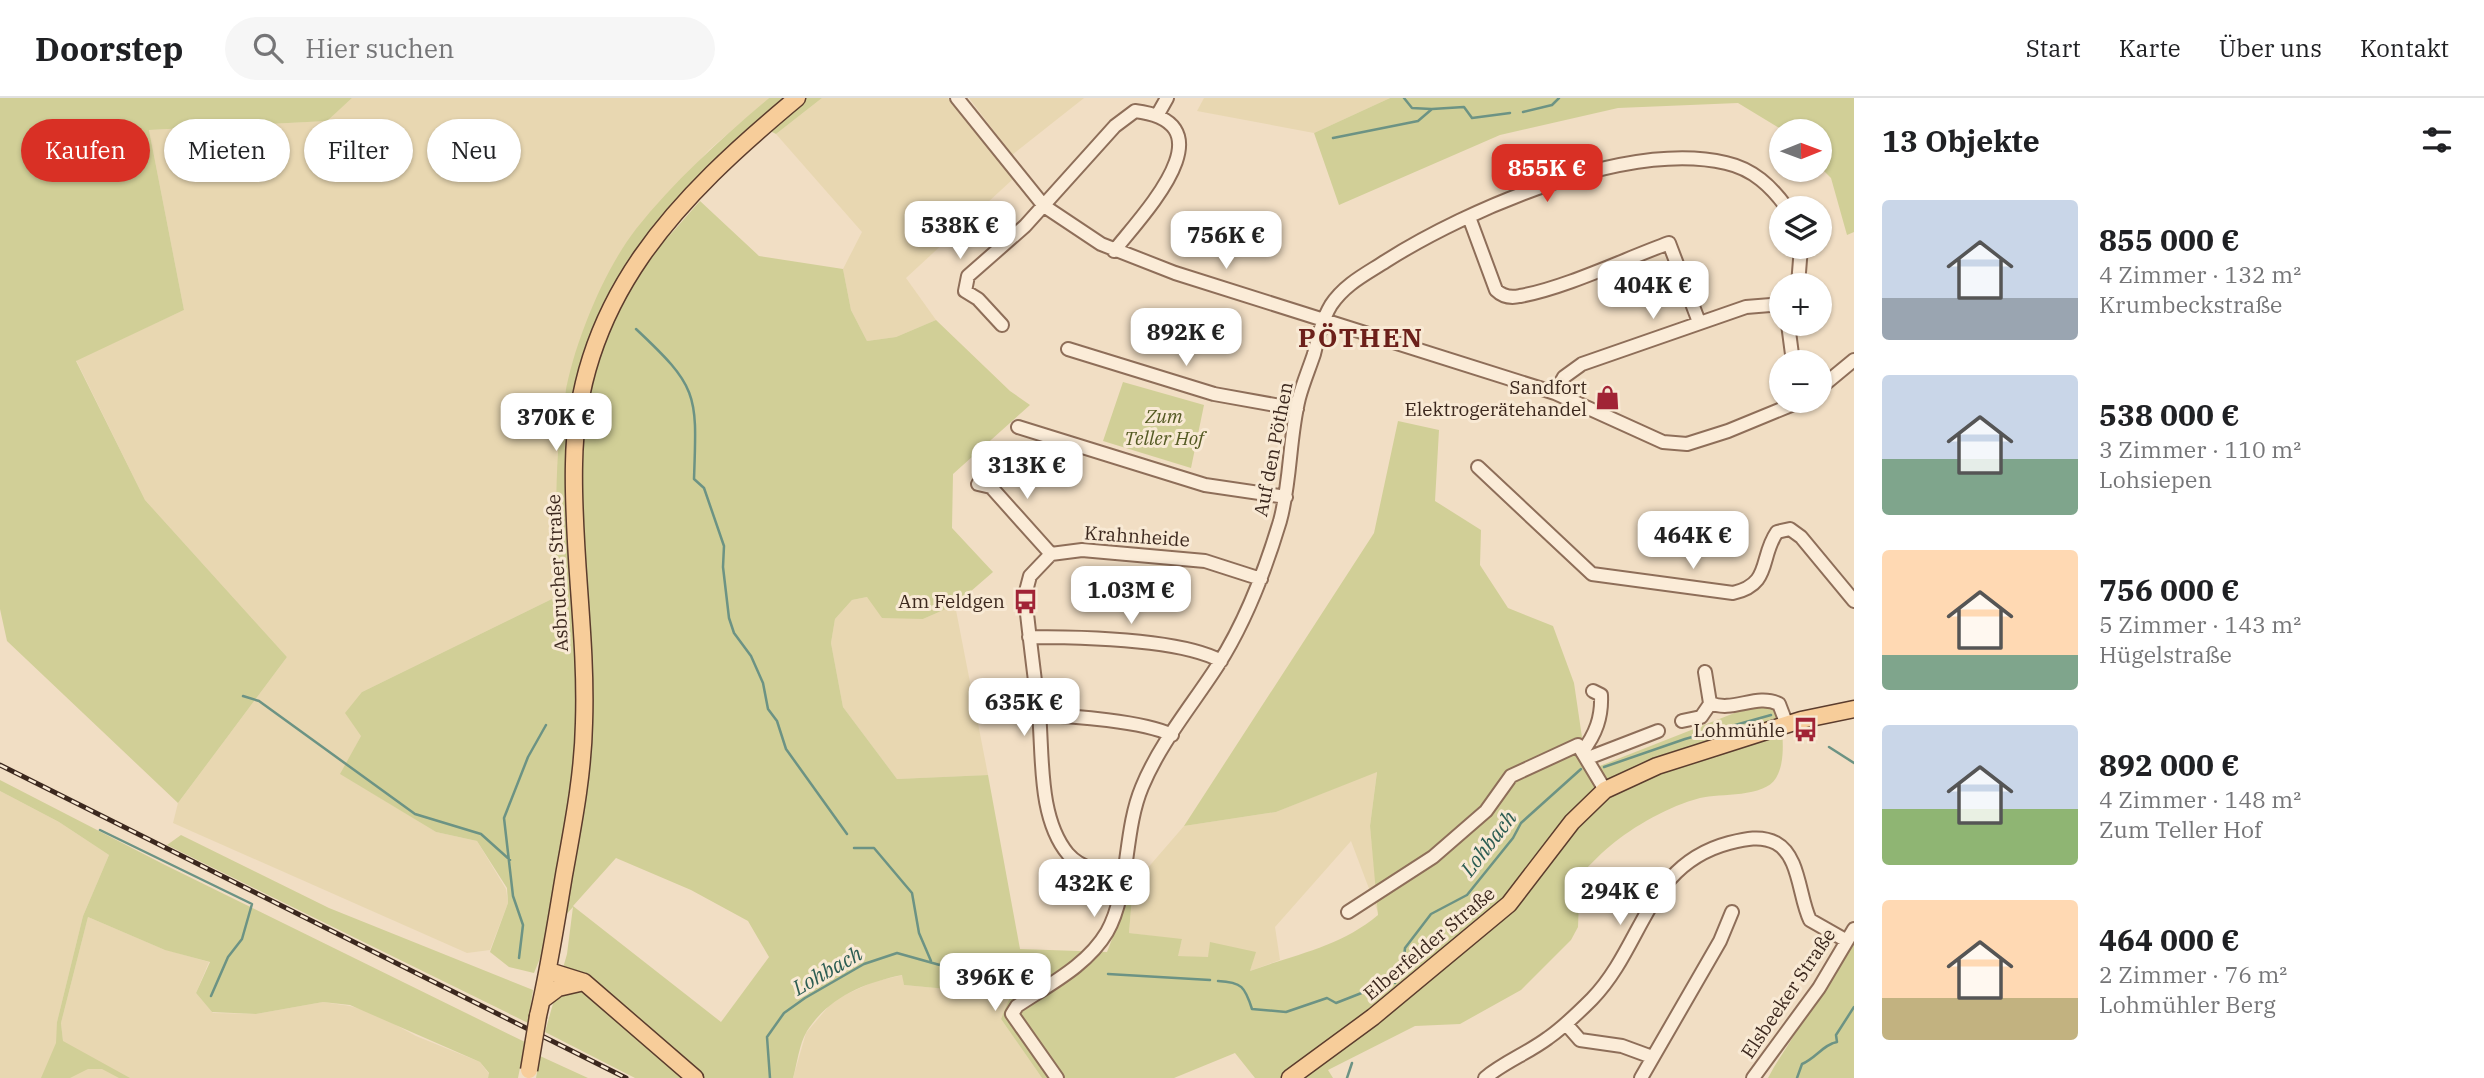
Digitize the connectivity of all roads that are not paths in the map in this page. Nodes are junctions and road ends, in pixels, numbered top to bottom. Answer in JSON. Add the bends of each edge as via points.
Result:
{"nodes":[{"id":1,"x":797,"y":98,"type":"edge"},
{"id":2,"x":957,"y":98,"type":"edge"},
{"id":3,"x":1167,"y":98,"type":"edge"},
{"id":4,"x":1158,"y":114,"type":"junction"},
{"id":5,"x":1776,"y":196,"type":"edge"},
{"id":6,"x":1044,"y":206,"type":"junction"},
{"id":7,"x":1469,"y":217,"type":"junction"},
{"id":8,"x":1114,"y":251,"type":"junction"},
{"id":9,"x":1769,"y":305,"type":"edge"},
{"id":10,"x":1324,"y":318,"type":"junction"},
{"id":11,"x":1699,"y":322,"type":"junction"},
{"id":12,"x":1002,"y":325,"type":"dead end"},
{"id":13,"x":1068,"y":349,"type":"dead end"},
{"id":14,"x":1854,"y":360,"type":"edge"},
{"id":15,"x":1832,"y":377,"type":"edge"},
{"id":16,"x":1555,"y":393,"type":"junction"},
{"id":17,"x":1297,"y":409,"type":"junction"},
{"id":18,"x":1772,"y":413,"type":"edge"},
{"id":19,"x":1018,"y":427,"type":"dead end"},
{"id":20,"x":1478,"y":467,"type":"dead end"},
{"id":21,"x":978,"y":484,"type":"dead end"},
{"id":22,"x":1286,"y":496,"type":"junction"},
{"id":23,"x":1051,"y":554,"type":"junction"},
{"id":24,"x":1261,"y":579,"type":"junction"},
{"id":25,"x":1854,"y":601,"type":"edge"},
{"id":26,"x":1029,"y":638,"type":"junction"},
{"id":27,"x":1221,"y":661,"type":"junction"},
{"id":28,"x":1705,"y":671,"type":"dead end"},
{"id":29,"x":1593,"y":691,"type":"dead end"},
{"id":30,"x":1710,"y":704,"type":"junction"},
{"id":31,"x":1854,"y":709,"type":"edge"},
{"id":32,"x":1039,"y":715,"type":"junction"},
{"id":33,"x":1682,"y":721,"type":"dead end"},
{"id":34,"x":1787,"y":725,"type":"junction"},
{"id":35,"x":1658,"y":731,"type":"dead end"},
{"id":36,"x":1172,"y":735,"type":"junction"},
{"id":37,"x":1585,"y":755,"type":"junction"},
{"id":38,"x":1605,"y":790,"type":"junction"},
{"id":39,"x":1122,"y":873,"type":"junction"},
{"id":40,"x":1348,"y":912,"type":"dead end"},
{"id":41,"x":1732,"y":912,"type":"dead end"},
{"id":42,"x":1854,"y":929,"type":"edge"},
{"id":43,"x":1847,"y":941,"type":"junction"},
{"id":44,"x":548,"y":971,"type":"junction"},
{"id":45,"x":583,"y":982,"type":"junction"},
{"id":46,"x":540,"y":1008,"type":"junction"},
{"id":47,"x":1566,"y":1024,"type":"junction"},
{"id":48,"x":1652,"y":1057,"type":"junction"},
{"id":49,"x":528,"y":1074,"type":"edge"},
{"id":50,"x":695,"y":1078,"type":"edge"},
{"id":51,"x":1058,"y":1078,"type":"edge"},
{"id":52,"x":1290,"y":1078,"type":"edge"},
{"id":53,"x":1485,"y":1078,"type":"edge"},
{"id":54,"x":1640,"y":1078,"type":"edge"},
{"id":55,"x":1753,"y":1078,"type":"edge"}],
"edges":[{"from":1,"to":44,"type":"main road","name":"Asbrucher Straße","via":[[717,167],[649,243],[612,302],[584,380],[574,463],[584,723],[577,804]]},
{"from":2,"to":6,"type":"street"},
{"from":3,"to":4,"type":"street"},
{"from":4,"to":6,"type":"street","via":[[1135,111],[1115,125]]},
{"from":4,"to":8,"type":"street","via":[[1171,122],[1180,150],[1153,203]]},
{"from":5,"to":7,"type":"street","name":"Auf den Pöthen","via":[[1757,175],[1725,162],[1690,158],[1624,165],[1565,179]]},
{"from":6,"to":8,"type":"street"},
{"from":6,"to":12,"type":"street","via":[[968,276],[965,291]]},
{"from":7,"to":10,"type":"street","name":"Auf den Pöthen","via":[[1433,233],[1346,286]]},
{"from":7,"to":11,"type":"street","via":[[1496,290],[1506,297],[1541,290],[1669,243]]},
{"from":8,"to":10,"type":"street"},
{"from":9,"to":11,"type":"street","via":[[1746,307]]},
{"from":10,"to":16,"type":"street"},
{"from":10,"to":17,"type":"street","name":"Auf den Pöthen"},
{"from":11,"to":16,"type":"street","via":[[1582,365],[1564,377]]},
{"from":13,"to":17,"type":"street","via":[[1214,394]]},
{"from":14,"to":15,"type":"street"},
{"from":16,"to":18,"type":"street","via":[[1651,439],[1675,444],[1728,431]]},
{"from":17,"to":22,"type":"street","name":"Auf den Pöthen"},
{"from":19,"to":22,"type":"street","via":[[1205,485]]},
{"from":20,"to":25,"type":"street","via":[[1592,574],[1733,593],[1747,590],[1765,567],[1768,545],[1777,532],[1790,529]]},
{"from":21,"to":23,"type":"street","via":[[991,487]]},
{"from":22,"to":24,"type":"street","name":"Auf den Pöthen"},
{"from":23,"to":24,"type":"street","name":"Krahnheide","via":[[1082,550],[1185,558],[1225,565]]},
{"from":23,"to":26,"type":"street","via":[[1030,576],[1024,595]]},
{"from":24,"to":27,"type":"street","name":"Auf den Pöthen"},
{"from":26,"to":27,"type":"street","via":[[1178,645]]},
{"from":26,"to":32,"type":"street"},
{"from":27,"to":36,"type":"street","name":"Auf den Pöthen"},
{"from":28,"to":30,"type":"street"},
{"from":29,"to":37,"type":"street","via":[[1601,695],[1602,709]]},
{"from":30,"to":33,"type":"street","via":[[1701,717]]},
{"from":30,"to":34,"type":"street","via":[[1720,707],[1767,698],[1779,704]]},
{"from":31,"to":34,"type":"main road","name":"Elberfelder Straße"},
{"from":32,"to":36,"type":"street","via":[[1150,726]]},
{"from":32,"to":39,"type":"street","via":[[1046,790],[1061,844],[1090,869]]},
{"from":34,"to":38,"type":"main road","name":"Elberfelder Straße","via":[[1657,766]]},
{"from":35,"to":37,"type":"street"},
{"from":36,"to":39,"type":"street","name":"Auf den Pöthen","via":[[1143,784]]},
{"from":37,"to":38,"type":"street"},
{"from":37,"to":40,"type":"street","via":[[1578,745],[1511,776],[1486,811],[1433,857]]},
{"from":38,"to":52,"type":"main road","name":"Elberfelder Straße","via":[[1572,822],[1509,904],[1383,1009]]},
{"from":39,"to":51,"type":"street","name":"Auf den Pöthen","via":[[1112,920],[1093,952],[1012,1014]]},
{"from":41,"to":48,"type":"street","via":[[1720,941]]},
{"from":42,"to":43,"type":"street","name":"Elsbeeker Straße"},
{"from":43,"to":47,"type":"street","via":[[1810,920],[1790,859],[1777,844],[1754,838],[1723,845],[1692,859],[1670,877],[1609,979]]},
{"from":43,"to":55,"type":"street","name":"Elsbeeker Straße","via":[[1819,988]]},
{"from":44,"to":45,"type":"main road"},
{"from":44,"to":46,"type":"main road","name":"Asbrucher Straße"},
{"from":45,"to":46,"type":"main road","via":[[558,988]]},
{"from":45,"to":50,"type":"main road"},
{"from":46,"to":49,"type":"main road","name":"Asbrucher Straße","bridge":true},
{"from":47,"to":48,"type":"street","via":[[1580,1040],[1622,1046]]},
{"from":47,"to":53,"type":"street"},
{"from":48,"to":54,"type":"street"}]}
